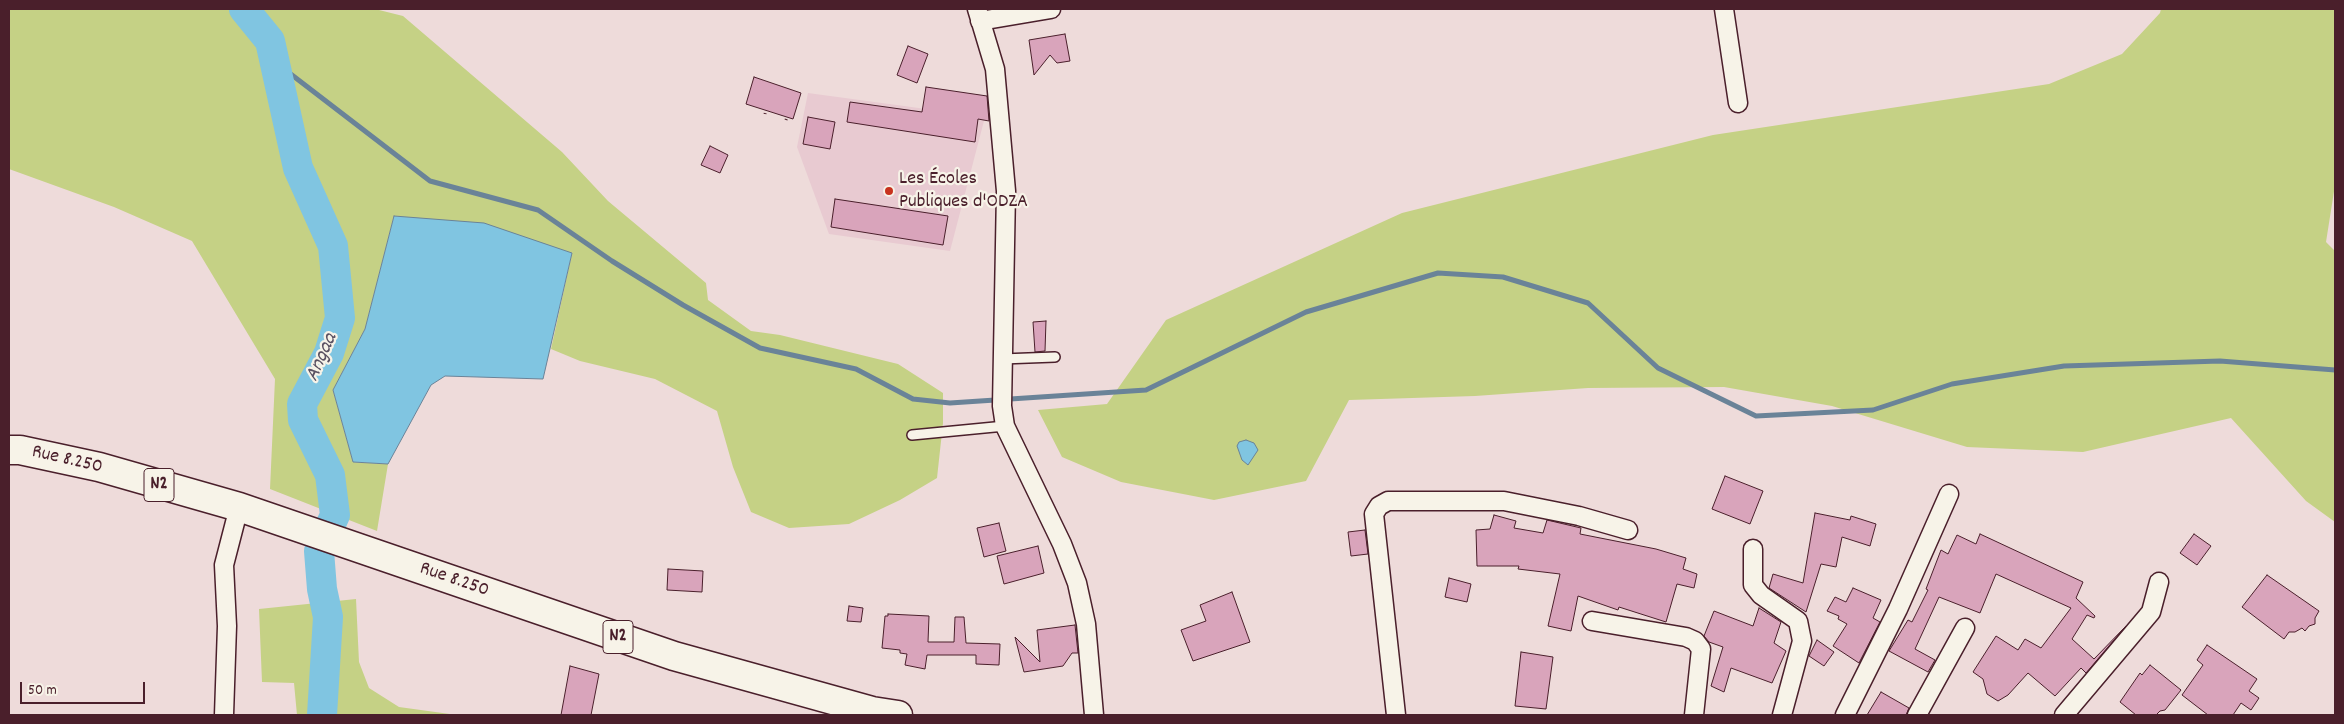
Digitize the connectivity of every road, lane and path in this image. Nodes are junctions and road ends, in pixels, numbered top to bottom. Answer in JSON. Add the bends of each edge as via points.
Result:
{"nodes":[{"id":1,"x":1051,"y":9,"type":"edge"},
{"id":2,"x":1724,"y":9,"type":"edge"},
{"id":3,"x":979,"y":15,"type":"edge"},
{"id":4,"x":1738,"y":103,"type":"dead end"},
{"id":5,"x":1055,"y":356,"type":"dead end"},
{"id":6,"x":1002,"y":359,"type":"junction"},
{"id":7,"x":1005,"y":426,"type":"junction"},
{"id":8,"x":912,"y":435,"type":"dead end"},
{"id":9,"x":9,"y":450,"type":"edge"},
{"id":10,"x":1949,"y":494,"type":"dead end"},
{"id":11,"x":239,"y":507,"type":"junction"},
{"id":12,"x":1628,"y":530,"type":"dead end"},
{"id":13,"x":1753,"y":549,"type":"dead end"},
{"id":14,"x":2159,"y":582,"type":"dead end"},
{"id":15,"x":1592,"y":621,"type":"dead end"},
{"id":16,"x":1965,"y":628,"type":"dead end"},
{"id":17,"x":224,"y":715,"type":"edge"},
{"id":18,"x":898,"y":715,"type":"edge"},
{"id":19,"x":1094,"y":715,"type":"edge"},
{"id":20,"x":1396,"y":715,"type":"edge"},
{"id":21,"x":1694,"y":715,"type":"edge"},
{"id":22,"x":1782,"y":715,"type":"edge"},
{"id":23,"x":1845,"y":715,"type":"edge"},
{"id":24,"x":1917,"y":715,"type":"edge"},
{"id":25,"x":2064,"y":715,"type":"edge"}],
"edges":[{"from":1,"to":3,"type":"street"},
{"from":2,"to":4,"type":"street"},
{"from":3,"to":6,"type":"street","via":[[995,69],[1006,191]]},
{"from":5,"to":6,"type":"lane"},
{"from":6,"to":7,"type":"street"},
{"from":7,"to":8,"type":"lane"},
{"from":7,"to":19,"type":"street","via":[[1062,544],[1077,583],[1086,624]]},
{"from":9,"to":11,"type":"highway","name":"Rue 8.250","number":"N2","via":[[99,468]]},
{"from":10,"to":23,"type":"street","via":[[1898,609]]},
{"from":11,"to":17,"type":"street","via":[[224,565],[227,626]]},
{"from":11,"to":18,"type":"highway","name":"Rue 8.250","number":"N2","via":[[674,656],[872,711]]},
{"from":12,"to":20,"type":"street","via":[[1580,516],[1504,501],[1388,501],[1379,506],[1374,514]]},
{"from":13,"to":22,"type":"street","via":[[1753,585],[1761,595],[1798,621],[1802,641]]},
{"from":14,"to":25,"type":"street","via":[[2151,612]]},
{"from":15,"to":21,"type":"street","via":[[1686,637],[1695,642],[1701,649]]},
{"from":16,"to":24,"type":"street"}]}
